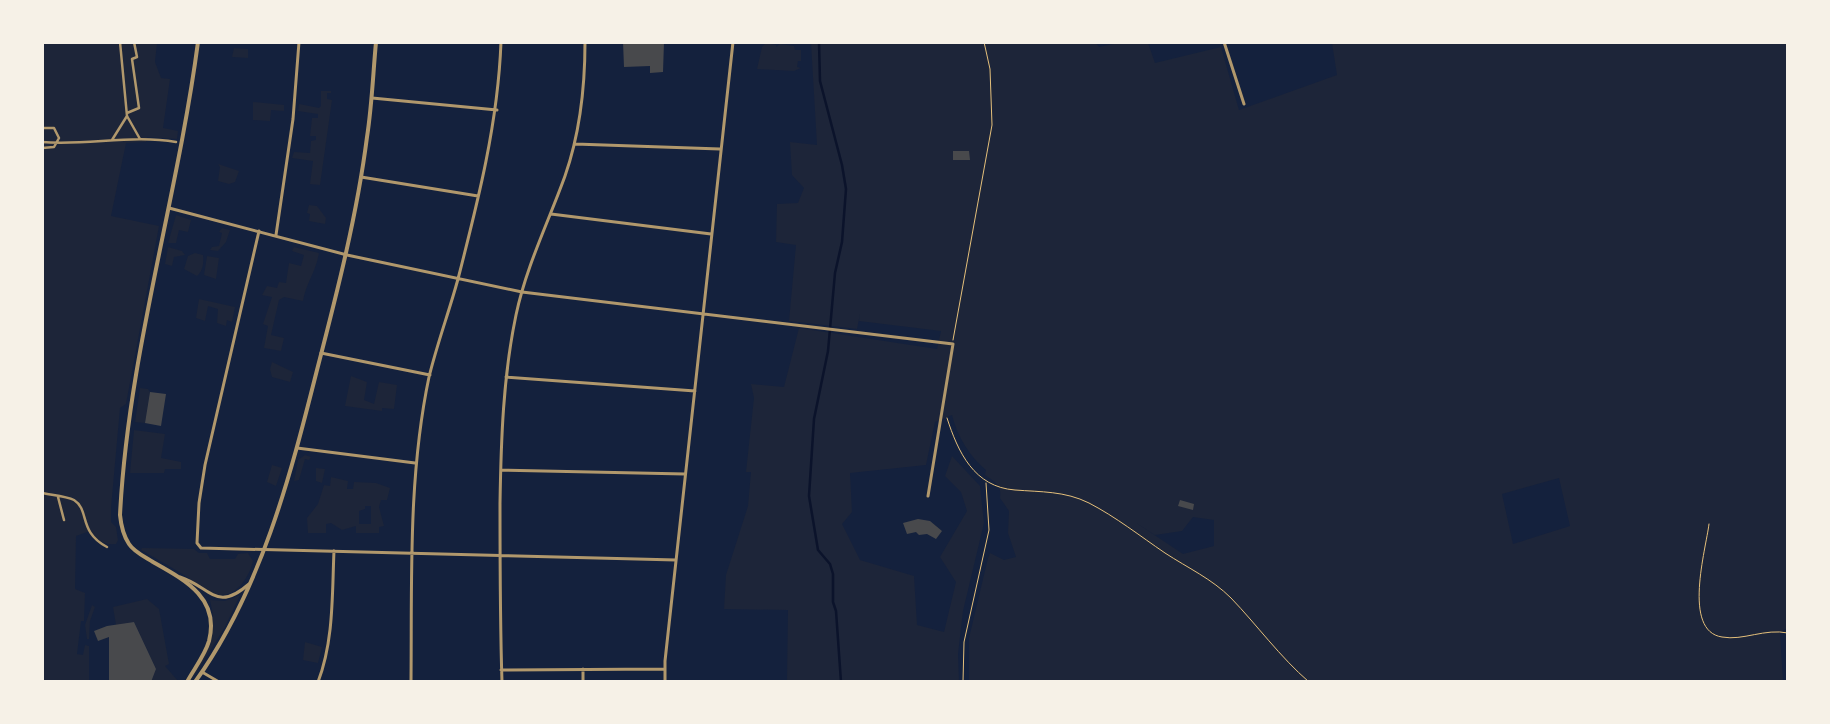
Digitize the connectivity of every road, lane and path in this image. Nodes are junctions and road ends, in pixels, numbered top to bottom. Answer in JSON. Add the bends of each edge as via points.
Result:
{"nodes":[{"id":1,"x":120,"y":42,"type":"edge"},
{"id":2,"x":134,"y":42,"type":"edge"},
{"id":3,"x":198,"y":42,"type":"edge"},
{"id":4,"x":298,"y":42,"type":"edge"},
{"id":5,"x":376,"y":42,"type":"edge"},
{"id":6,"x":502,"y":42,"type":"edge"},
{"id":7,"x":585,"y":42,"type":"edge"},
{"id":8,"x":733,"y":42,"type":"edge"},
{"id":9,"x":984,"y":42,"type":"edge"},
{"id":10,"x":1224,"y":42,"type":"edge"},
{"id":11,"x":372,"y":98,"type":"junction"},
{"id":12,"x":1244,"y":104,"type":"dead end"},
{"id":13,"x":497,"y":110,"type":"junction"},
{"id":14,"x":127,"y":115,"type":"junction"},
{"id":15,"x":42,"y":128,"type":"edge"},
{"id":16,"x":140,"y":139,"type":"junction"},
{"id":17,"x":112,"y":140,"type":"junction"},
{"id":18,"x":176,"y":142,"type":"dead end"},
{"id":19,"x":58,"y":143,"type":"junction"},
{"id":20,"x":43,"y":144,"type":"edge"},
{"id":21,"x":575,"y":144,"type":"junction"},
{"id":22,"x":720,"y":149,"type":"junction"},
{"id":23,"x":361,"y":176,"type":"junction"},
{"id":24,"x":478,"y":196,"type":"junction"},
{"id":25,"x":169,"y":208,"type":"junction"},
{"id":26,"x":550,"y":214,"type":"junction"},
{"id":27,"x":259,"y":231,"type":"junction"},
{"id":28,"x":711,"y":234,"type":"junction"},
{"id":29,"x":276,"y":235,"type":"junction"},
{"id":30,"x":345,"y":254,"type":"junction"},
{"id":31,"x":458,"y":280,"type":"junction"},
{"id":32,"x":522,"y":292,"type":"junction"},
{"id":33,"x":702,"y":313,"type":"junction"},
{"id":34,"x":952,"y":344,"type":"junction"},
{"id":35,"x":322,"y":353,"type":"junction"},
{"id":36,"x":430,"y":375,"type":"junction"},
{"id":37,"x":506,"y":377,"type":"junction"},
{"id":38,"x":695,"y":391,"type":"junction"},
{"id":39,"x":943,"y":408,"type":"junction"},
{"id":40,"x":297,"y":448,"type":"junction"},
{"id":41,"x":415,"y":463,"type":"junction"},
{"id":42,"x":501,"y":470,"type":"junction"},
{"id":43,"x":685,"y":474,"type":"junction"},
{"id":44,"x":986,"y":481,"type":"junction"},
{"id":45,"x":42,"y":494,"type":"edge"},
{"id":46,"x":928,"y":496,"type":"dead end"},
{"id":47,"x":58,"y":497,"type":"junction"},
{"id":48,"x":64,"y":520,"type":"dead end"},
{"id":49,"x":1709,"y":524,"type":"dead end"},
{"id":50,"x":107,"y":547,"type":"dead end"},
{"id":51,"x":263,"y":550,"type":"junction"},
{"id":52,"x":334,"y":551,"type":"junction"},
{"id":53,"x":412,"y":553,"type":"junction"},
{"id":54,"x":500,"y":555,"type":"junction"},
{"id":55,"x":676,"y":560,"type":"junction"},
{"id":56,"x":180,"y":577,"type":"junction"},
{"id":57,"x":251,"y":582,"type":"junction"},
{"id":58,"x":1788,"y":633,"type":"edge"},
{"id":59,"x":1788,"y":643,"type":"edge"},
{"id":60,"x":665,"y":668,"type":"junction"},
{"id":61,"x":583,"y":669,"type":"junction"},
{"id":62,"x":501,"y":670,"type":"junction"},
{"id":63,"x":202,"y":672,"type":"junction"},
{"id":64,"x":187,"y":682,"type":"edge"},
{"id":65,"x":195,"y":682,"type":"edge"},
{"id":66,"x":219,"y":682,"type":"edge"},
{"id":67,"x":318,"y":682,"type":"edge"},
{"id":68,"x":411,"y":682,"type":"edge"},
{"id":69,"x":502,"y":682,"type":"edge"},
{"id":70,"x":583,"y":682,"type":"edge"},
{"id":71,"x":665,"y":682,"type":"edge"},
{"id":72,"x":963,"y":682,"type":"edge"},
{"id":73,"x":1309,"y":682,"type":"edge"},
{"id":74,"x":1787,"y":682,"type":"edge"}],
"edges":[{"from":1,"to":14,"type":"street"},
{"from":2,"to":14,"type":"street","via":[[137,58],[132,59],[139,108]]},
{"from":3,"to":25,"type":"street"},
{"from":4,"to":29,"type":"street","via":[[293,120]]},
{"from":5,"to":11,"type":"street"},
{"from":6,"to":13,"type":"street"},
{"from":7,"to":21,"type":"street","via":[[583,102]]},
{"from":8,"to":22,"type":"street"},
{"from":9,"to":34,"type":"path","via":[[990,69],[992,125]]},
{"from":10,"to":12,"type":"street"},
{"from":11,"to":13,"type":"street"},
{"from":11,"to":23,"type":"street"},
{"from":13,"to":24,"type":"street"},
{"from":14,"to":16,"type":"street"},
{"from":14,"to":17,"type":"street"},
{"from":15,"to":19,"type":"street","via":[[56,129]]},
{"from":16,"to":17,"type":"street"},
{"from":16,"to":18,"type":"street"},
{"from":17,"to":19,"type":"street"},
{"from":19,"to":20,"type":"street"},
{"from":19,"to":20,"type":"street","via":[[52,149]]},
{"from":21,"to":22,"type":"street"},
{"from":21,"to":26,"type":"street"},
{"from":22,"to":28,"type":"street"},
{"from":23,"to":24,"type":"street"},
{"from":23,"to":30,"type":"street"},
{"from":24,"to":31,"type":"street"},
{"from":25,"to":27,"type":"street"},
{"from":25,"to":56,"type":"street","via":[[135,378],[120,515],[129,545]]},
{"from":26,"to":28,"type":"street"},
{"from":26,"to":32,"type":"street"},
{"from":27,"to":29,"type":"street"},
{"from":27,"to":51,"type":"street","via":[[205,465],[197,543],[201,548]]},
{"from":28,"to":33,"type":"street"},
{"from":29,"to":30,"type":"street"},
{"from":30,"to":31,"type":"street"},
{"from":30,"to":35,"type":"street"},
{"from":31,"to":32,"type":"street"},
{"from":31,"to":36,"type":"street"},
{"from":32,"to":33,"type":"street"},
{"from":32,"to":37,"type":"street"},
{"from":33,"to":34,"type":"street"},
{"from":33,"to":38,"type":"street"},
{"from":34,"to":39,"type":"street"},
{"from":35,"to":36,"type":"street"},
{"from":35,"to":40,"type":"street"},
{"from":36,"to":41,"type":"street"},
{"from":37,"to":38,"type":"street"},
{"from":37,"to":42,"type":"street"},
{"from":38,"to":43,"type":"street"},
{"from":39,"to":44,"type":"path","via":[[961,454],[972,471]]},
{"from":39,"to":46,"type":"street"},
{"from":40,"to":41,"type":"street"},
{"from":40,"to":51,"type":"street"},
{"from":41,"to":53,"type":"street"},
{"from":42,"to":43,"type":"street"},
{"from":42,"to":54,"type":"street"},
{"from":43,"to":55,"type":"street"},
{"from":44,"to":72,"type":"path","via":[[989,530],[964,642]]},
{"from":44,"to":73,"type":"path","via":[[1013,490],[1048,491],[1072,496],[1105,512],[1201,574],[1229,597]]},
{"from":45,"to":47,"type":"street"},
{"from":47,"to":48,"type":"street"},
{"from":47,"to":50,"type":"street","via":[[77,503],[91,537]]},
{"from":49,"to":58,"type":"path","via":[[1699,582],[1699,606],[1704,624],[1710,632],[1722,638],[1771,631]]},
{"from":51,"to":52,"type":"street"},
{"from":51,"to":57,"type":"street"},
{"from":52,"to":53,"type":"street"},
{"from":52,"to":67,"type":"street","via":[[332,617]]},
{"from":53,"to":54,"type":"street"},
{"from":53,"to":68,"type":"street"},
{"from":54,"to":55,"type":"street"},
{"from":54,"to":62,"type":"street"},
{"from":55,"to":60,"type":"street"},
{"from":56,"to":57,"type":"street","via":[[216,597],[231,596]]},
{"from":56,"to":64,"type":"street","via":[[205,601],[211,619],[208,643]]},
{"from":57,"to":63,"type":"street"},
{"from":59,"to":74,"type":"path"},
{"from":60,"to":61,"type":"street"},
{"from":60,"to":71,"type":"street"},
{"from":61,"to":62,"type":"street"},
{"from":61,"to":70,"type":"street"},
{"from":62,"to":69,"type":"street"},
{"from":63,"to":65,"type":"street"},
{"from":63,"to":66,"type":"street"}]}
